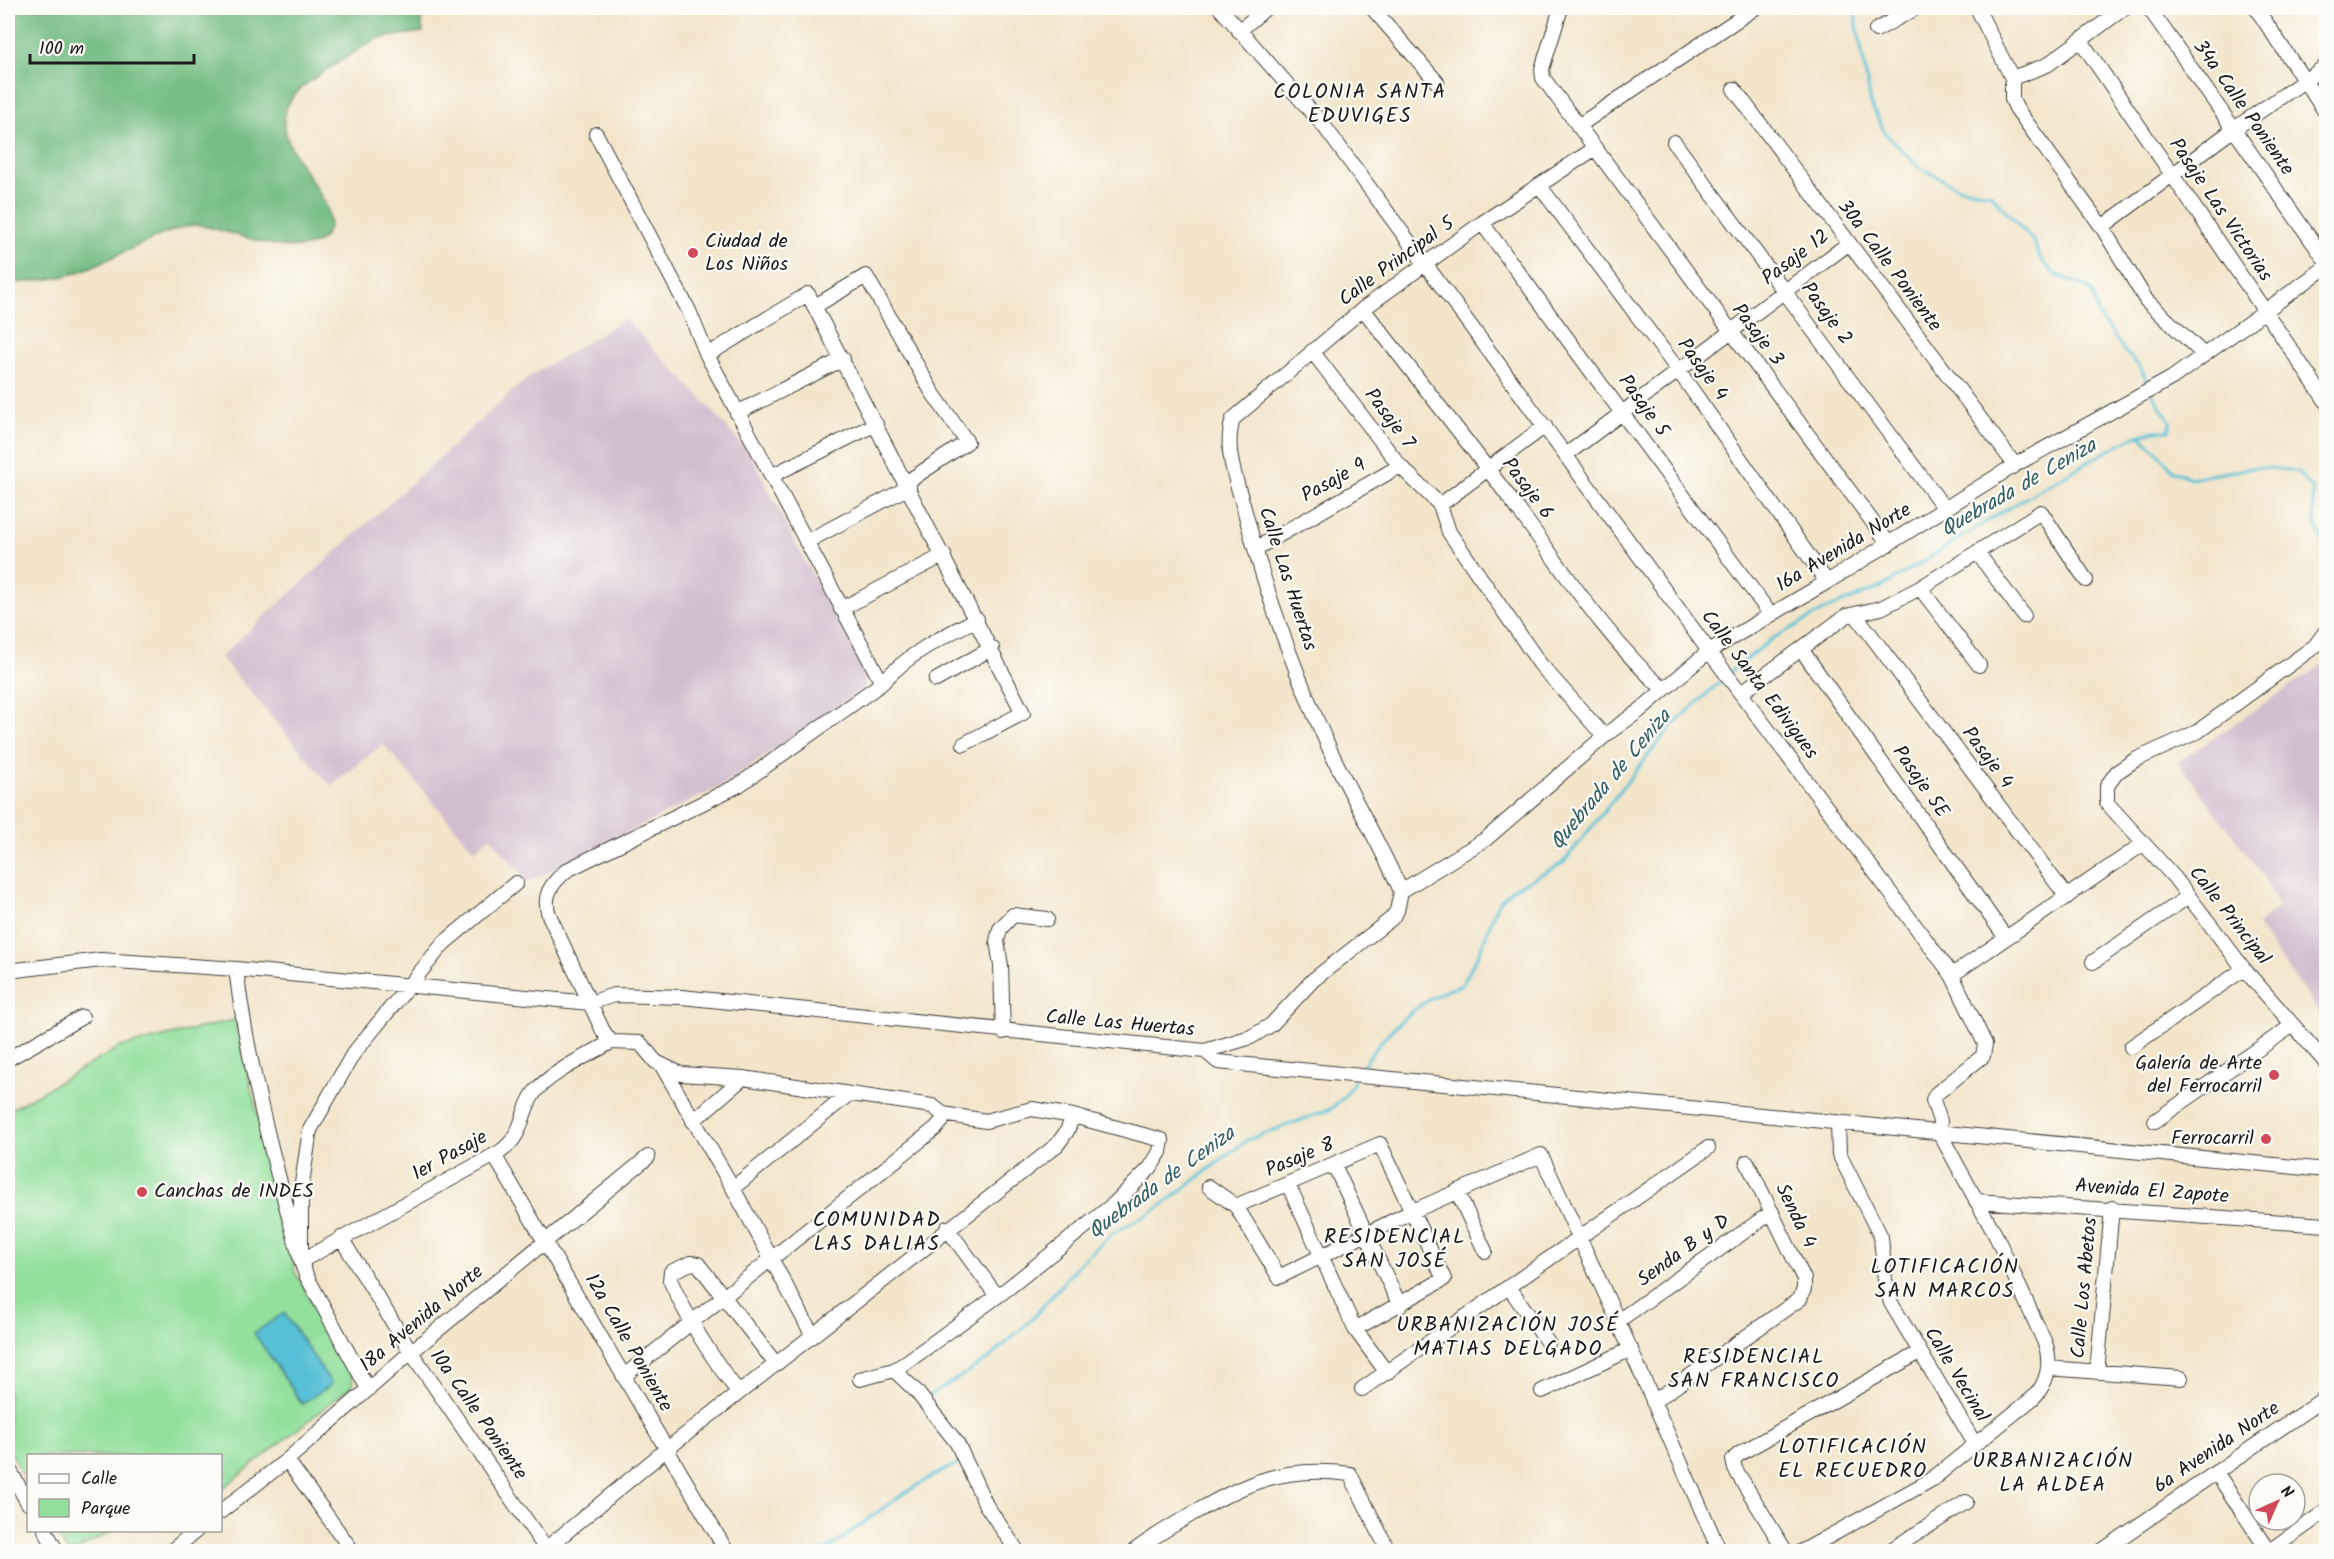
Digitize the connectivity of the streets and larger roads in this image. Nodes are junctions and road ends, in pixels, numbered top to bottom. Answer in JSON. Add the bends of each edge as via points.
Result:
{"nodes":[{"id":1,"x":1220,"y":8,"type":"edge"},
{"id":2,"x":1266,"y":8,"type":"edge"},
{"id":3,"x":1372,"y":8,"type":"edge"},
{"id":4,"x":1561,"y":8,"type":"edge"},
{"id":5,"x":1755,"y":8,"type":"edge"},
{"id":6,"x":1916,"y":8,"type":"edge"},
{"id":7,"x":1977,"y":8,"type":"edge"},
{"id":8,"x":2124,"y":8,"type":"edge"},
{"id":9,"x":2149,"y":8,"type":"edge"},
{"id":10,"x":2256,"y":8,"type":"edge"},
{"id":11,"x":1876,"y":30,"type":"dead end"},
{"id":12,"x":1239,"y":31,"type":"junction"},
{"id":13,"x":2081,"y":41,"type":"junction"},
{"id":14,"x":2326,"y":66,"type":"edge"},
{"id":15,"x":2012,"y":78,"type":"junction"},
{"id":16,"x":2306,"y":81,"type":"junction"},
{"id":17,"x":1437,"y":82,"type":"dead end"},
{"id":18,"x":1734,"y":88,"type":"dead end"},
{"id":19,"x":2326,"y":113,"type":"edge"},
{"id":20,"x":1578,"y":126,"type":"junction"},
{"id":21,"x":2234,"y":129,"type":"junction"},
{"id":22,"x":596,"y":134,"type":"dead end"},
{"id":23,"x":1674,"y":142,"type":"dead end"},
{"id":24,"x":1594,"y":149,"type":"junction"},
{"id":25,"x":2173,"y":175,"type":"junction"},
{"id":26,"x":1539,"y":185,"type":"junction"},
{"id":27,"x":1482,"y":223,"type":"junction"},
{"id":28,"x":2102,"y":226,"type":"junction"},
{"id":29,"x":1848,"y":243,"type":"junction"},
{"id":30,"x":2326,"y":261,"type":"edge"},
{"id":31,"x":1424,"y":264,"type":"junction"},
{"id":32,"x":2326,"y":267,"type":"edge"},
{"id":33,"x":1785,"y":291,"type":"junction"},
{"id":34,"x":815,"y":306,"type":"junction"},
{"id":35,"x":1363,"y":309,"type":"junction"},
{"id":36,"x":2265,"y":312,"type":"junction"},
{"id":37,"x":1730,"y":332,"type":"junction"},
{"id":38,"x":1312,"y":351,"type":"junction"},
{"id":39,"x":2203,"y":354,"type":"junction"},
{"id":40,"x":706,"y":355,"type":"junction"},
{"id":41,"x":843,"y":359,"type":"junction"},
{"id":42,"x":1678,"y":370,"type":"junction"},
{"id":43,"x":2326,"y":401,"type":"edge"},
{"id":44,"x":1623,"y":411,"type":"junction"},
{"id":45,"x":737,"y":413,"type":"junction"},
{"id":46,"x":1233,"y":419,"type":"joint"},
{"id":47,"x":876,"y":424,"type":"junction"},
{"id":48,"x":1545,"y":426,"type":"junction"},
{"id":49,"x":1566,"y":454,"type":"junction"},
{"id":50,"x":2015,"y":465,"type":"junction"},
{"id":51,"x":1400,"y":466,"type":"junction"},
{"id":52,"x":1488,"y":469,"type":"junction"},
{"id":53,"x":771,"y":476,"type":"junction"},
{"id":54,"x":908,"y":485,"type":"junction"},
{"id":55,"x":1440,"y":506,"type":"junction"},
{"id":56,"x":1945,"y":510,"type":"junction"},
{"id":57,"x":806,"y":542,"type":"junction"},
{"id":58,"x":1889,"y":544,"type":"junction"},
{"id":59,"x":1255,"y":549,"type":"junction"},
{"id":60,"x":1977,"y":552,"type":"junction"},
{"id":61,"x":944,"y":555,"type":"junction"},
{"id":62,"x":2086,"y":580,"type":"dead end"},
{"id":63,"x":1827,"y":582,"type":"junction"},
{"id":64,"x":1920,"y":588,"type":"junction"},
{"id":65,"x":841,"y":609,"type":"junction"},
{"id":66,"x":1855,"y":614,"type":"junction"},
{"id":67,"x":1771,"y":615,"type":"junction"},
{"id":68,"x":2024,"y":616,"type":"dead end"},
{"id":69,"x":977,"y":619,"type":"junction"},
{"id":70,"x":2326,"y":632,"type":"edge"},
{"id":71,"x":992,"y":648,"type":"junction"},
{"id":72,"x":1802,"y":648,"type":"junction"},
{"id":73,"x":1709,"y":651,"type":"junction"},
{"id":74,"x":1979,"y":665,"type":"dead end"},
{"id":75,"x":936,"y":680,"type":"dead end"},
{"id":76,"x":882,"y":683,"type":"junction"},
{"id":77,"x":1663,"y":689,"type":"junction"},
{"id":78,"x":1741,"y":693,"type":"junction"},
{"id":79,"x":1604,"y":736,"type":"junction"},
{"id":80,"x":964,"y":744,"type":"dead end"},
{"id":81,"x":2143,"y":844,"type":"junction"},
{"id":82,"x":516,"y":883,"type":"dead end"},
{"id":83,"x":1401,"y":891,"type":"junction"},
{"id":84,"x":2190,"y":896,"type":"junction"},
{"id":85,"x":2067,"y":897,"type":"junction"},
{"id":86,"x":1047,"y":919,"type":"dead end"},
{"id":87,"x":2006,"y":938,"type":"junction"},
{"id":88,"x":2093,"y":962,"type":"dead end"},
{"id":89,"x":236,"y":969,"type":"junction"},
{"id":90,"x":2244,"y":969,"type":"junction"},
{"id":91,"x":8,"y":971,"type":"edge"},
{"id":92,"x":1952,"y":975,"type":"junction"},
{"id":93,"x":408,"y":985,"type":"junction"},
{"id":94,"x":590,"y":1003,"type":"junction"},
{"id":95,"x":82,"y":1017,"type":"dead end"},
{"id":96,"x":2293,"y":1024,"type":"junction"},
{"id":97,"x":1003,"y":1032,"type":"junction"},
{"id":98,"x":611,"y":1042,"type":"junction"},
{"id":99,"x":2130,"y":1047,"type":"dead end"},
{"id":100,"x":1205,"y":1051,"type":"junction"},
{"id":101,"x":8,"y":1059,"type":"edge"},
{"id":102,"x":2326,"y":1063,"type":"edge"},
{"id":103,"x":662,"y":1066,"type":"junction"},
{"id":104,"x":743,"y":1078,"type":"junction"},
{"id":105,"x":849,"y":1094,"type":"junction"},
{"id":106,"x":943,"y":1114,"type":"junction"},
{"id":107,"x":1073,"y":1116,"type":"junction"},
{"id":108,"x":693,"y":1120,"type":"junction"},
{"id":109,"x":2155,"y":1121,"type":"dead end"},
{"id":110,"x":1838,"y":1124,"type":"junction"},
{"id":111,"x":1939,"y":1132,"type":"junction"},
{"id":112,"x":1708,"y":1148,"type":"dead end"},
{"id":113,"x":494,"y":1155,"type":"junction"},
{"id":114,"x":648,"y":1157,"type":"dead end"},
{"id":115,"x":1747,"y":1161,"type":"dead end"},
{"id":116,"x":1334,"y":1165,"type":"junction"},
{"id":117,"x":2326,"y":1170,"type":"edge"},
{"id":118,"x":1288,"y":1184,"type":"junction"},
{"id":119,"x":1209,"y":1187,"type":"dead end"},
{"id":120,"x":733,"y":1188,"type":"junction"},
{"id":121,"x":1457,"y":1191,"type":"junction"},
{"id":122,"x":1976,"y":1201,"type":"junction"},
{"id":123,"x":1236,"y":1206,"type":"junction"},
{"id":124,"x":2112,"y":1208,"type":"junction"},
{"id":125,"x":1413,"y":1211,"type":"junction"},
{"id":126,"x":1772,"y":1212,"type":"junction"},
{"id":127,"x":2326,"y":1225,"type":"edge"},
{"id":128,"x":947,"y":1228,"type":"junction"},
{"id":129,"x":1366,"y":1233,"type":"junction"},
{"id":130,"x":341,"y":1238,"type":"junction"},
{"id":131,"x":1581,"y":1239,"type":"junction"},
{"id":132,"x":546,"y":1242,"type":"junction"},
{"id":133,"x":1485,"y":1251,"type":"dead end"},
{"id":134,"x":1321,"y":1256,"type":"junction"},
{"id":135,"x":301,"y":1261,"type":"junction"},
{"id":136,"x":772,"y":1262,"type":"junction"},
{"id":137,"x":1509,"y":1287,"type":"junction"},
{"id":138,"x":998,"y":1296,"type":"junction"},
{"id":139,"x":725,"y":1298,"type":"junction"},
{"id":140,"x":1400,"y":1306,"type":"junction"},
{"id":141,"x":1618,"y":1321,"type":"junction"},
{"id":142,"x":691,"y":1325,"type":"junction"},
{"id":143,"x":1355,"y":1329,"type":"junction"},
{"id":144,"x":813,"y":1336,"type":"junction"},
{"id":145,"x":1548,"y":1343,"type":"dead end"},
{"id":146,"x":1631,"y":1349,"type":"junction"},
{"id":147,"x":411,"y":1352,"type":"junction"},
{"id":148,"x":1920,"y":1352,"type":"junction"},
{"id":149,"x":776,"y":1364,"type":"junction"},
{"id":150,"x":2048,"y":1368,"type":"junction"},
{"id":151,"x":894,"y":1370,"type":"junction"},
{"id":152,"x":2097,"y":1372,"type":"junction"},
{"id":153,"x":1387,"y":1374,"type":"junction"},
{"id":154,"x":624,"y":1376,"type":"junction"},
{"id":155,"x":2181,"y":1378,"type":"dead end"},
{"id":156,"x":860,"y":1379,"type":"dead end"},
{"id":157,"x":368,"y":1389,"type":"junction"},
{"id":158,"x":1362,"y":1389,"type":"dead end"},
{"id":159,"x":1542,"y":1391,"type":"dead end"},
{"id":160,"x":739,"y":1393,"type":"junction"},
{"id":161,"x":2326,"y":1397,"type":"edge"},
{"id":162,"x":1653,"y":1402,"type":"junction"},
{"id":163,"x":1975,"y":1444,"type":"junction"},
{"id":164,"x":667,"y":1449,"type":"junction"},
{"id":165,"x":287,"y":1460,"type":"junction"},
{"id":166,"x":8,"y":1467,"type":"edge"},
{"id":167,"x":2216,"y":1472,"type":"junction"},
{"id":168,"x":27,"y":1501,"type":"edge"},
{"id":169,"x":1966,"y":1503,"type":"dead end"},
{"id":170,"x":222,"y":1510,"type":"edge"},
{"id":171,"x":2326,"y":1512,"type":"edge"},
{"id":172,"x":46,"y":1532,"type":"edge"},
{"id":173,"x":194,"y":1532,"type":"edge"},
{"id":174,"x":545,"y":1550,"type":"edge"},
{"id":175,"x":57,"y":1551,"type":"edge"},
{"id":176,"x":170,"y":1551,"type":"edge"},
{"id":177,"x":353,"y":1551,"type":"edge"},
{"id":178,"x":727,"y":1551,"type":"edge"},
{"id":179,"x":1018,"y":1551,"type":"edge"},
{"id":180,"x":1133,"y":1551,"type":"edge"},
{"id":181,"x":1389,"y":1551,"type":"edge"},
{"id":182,"x":1720,"y":1551,"type":"edge"},
{"id":183,"x":1786,"y":1551,"type":"edge"},
{"id":184,"x":1801,"y":1551,"type":"edge"},
{"id":185,"x":1888,"y":1551,"type":"edge"},
{"id":186,"x":2100,"y":1551,"type":"edge"},
{"id":187,"x":2268,"y":1551,"type":"edge"}],
"edges":[{"from":1,"to":12,"type":"street","name":"Calle Santa Edivigues"},
{"from":2,"to":12,"type":"street"},
{"from":3,"to":17,"type":"street"},
{"from":4,"to":20,"type":"street","name":"Pasaje 3","via":[[1542,69],[1543,78]]},
{"from":5,"to":20,"type":"street"},
{"from":6,"to":11,"type":"street"},
{"from":7,"to":15,"type":"street"},
{"from":8,"to":13,"type":"street"},
{"from":9,"to":21,"type":"street","name":"34a Calle Poniente"},
{"from":10,"to":16,"type":"street"},
{"from":12,"to":31,"type":"street","name":"Calle Santa Edivigues","via":[[1324,126]]},
{"from":13,"to":15,"type":"street","via":[[2047,65]]},
{"from":13,"to":25,"type":"street","name":"Pasaje Las Victorias"},
{"from":14,"to":16,"type":"street"},
{"from":15,"to":28,"type":"street","via":[[2016,108]]},
{"from":16,"to":19,"type":"street"},
{"from":16,"to":21,"type":"street"},
{"from":18,"to":29,"type":"street","name":"30a Calle Poniente"},
{"from":20,"to":24,"type":"street","name":"Pasaje 3"},
{"from":21,"to":25,"type":"street"},
{"from":21,"to":30,"type":"street","name":"34a Calle Poniente"},
{"from":22,"to":40,"type":"street","via":[[689,311]]},
{"from":23,"to":33,"type":"street","name":"Pasaje 2"},
{"from":24,"to":26,"type":"street","name":"Calle Principal 5"},
{"from":24,"to":37,"type":"street","name":"Pasaje 3"},
{"from":25,"to":28,"type":"street"},
{"from":25,"to":36,"type":"street","name":"Pasaje Las Victorias"},
{"from":26,"to":27,"type":"street","name":"Calle Principal 5"},
{"from":26,"to":42,"type":"street","name":"Pasaje 4"},
{"from":27,"to":31,"type":"street","name":"Calle Principal 5"},
{"from":27,"to":44,"type":"street","name":"Pasaje 5"},
{"from":28,"to":39,"type":"street","via":[[2146,300]]},
{"from":29,"to":33,"type":"street","name":"Pasaje 12"},
{"from":29,"to":50,"type":"street","name":"30a Calle Poniente"},
{"from":31,"to":35,"type":"street","name":"Calle Principal 5"},
{"from":31,"to":48,"type":"street","name":"Calle Santa Edivigues"},
{"from":32,"to":36,"type":"street","name":"16a Avenida Norte"},
{"from":33,"to":37,"type":"street","name":"Pasaje 12"},
{"from":33,"to":56,"type":"street","name":"Pasaje 2"},
{"from":34,"to":40,"type":"street","via":[[808,294]]},
{"from":34,"to":41,"type":"street"},
{"from":34,"to":54,"type":"street","via":[[866,276],[914,362],[967,442]]},
{"from":35,"to":38,"type":"street","name":"Calle Principal 5"},
{"from":35,"to":52,"type":"street","name":"Pasaje 6"},
{"from":36,"to":39,"type":"street","name":"16a Avenida Norte"},
{"from":36,"to":43,"type":"street","name":"Pasaje Las Victorias"},
{"from":37,"to":42,"type":"street","name":"Pasaje 12"},
{"from":37,"to":58,"type":"street","name":"Pasaje 3"},
{"from":38,"to":46,"type":"street","name":"Calle Principal 5"},
{"from":38,"to":51,"type":"street","name":"Pasaje 7"},
{"from":39,"to":50,"type":"street","name":"16a Avenida Norte","via":[[2164,382]]},
{"from":40,"to":45,"type":"street"},
{"from":41,"to":45,"type":"street"},
{"from":41,"to":47,"type":"street"},
{"from":42,"to":44,"type":"street","name":"Pasaje 12"},
{"from":42,"to":63,"type":"street","name":"Pasaje 4"},
{"from":44,"to":49,"type":"street","name":"Pasaje 12"},
{"from":44,"to":67,"type":"street","name":"Pasaje 5"},
{"from":45,"to":53,"type":"street"},
{"from":46,"to":59,"type":"street","name":"Calle Las Huertas","via":[[1228,438],[1230,455]]},
{"from":47,"to":53,"type":"street"},
{"from":47,"to":54,"type":"street"},
{"from":48,"to":49,"type":"street","name":"Calle Santa Edivigues"},
{"from":48,"to":52,"type":"street"},
{"from":49,"to":73,"type":"street","name":"Calle Santa Edivigues"},
{"from":50,"to":56,"type":"street","name":"16a Avenida Norte"},
{"from":51,"to":55,"type":"street","name":"Pasaje 7"},
{"from":51,"to":59,"type":"street","name":"Pasaje 9"},
{"from":52,"to":55,"type":"street"},
{"from":52,"to":77,"type":"street","name":"Pasaje 6","via":[[1598,618],[1635,664]]},
{"from":53,"to":57,"type":"street"},
{"from":54,"to":57,"type":"street"},
{"from":54,"to":61,"type":"street"},
{"from":55,"to":79,"type":"street","via":[[1449,532],[1540,664]]},
{"from":56,"to":58,"type":"street","name":"16a Avenida Norte"},
{"from":57,"to":65,"type":"street"},
{"from":58,"to":63,"type":"street","name":"16a Avenida Norte"},
{"from":59,"to":83,"type":"street","name":"Calle Las Huertas","via":[[1296,668],[1331,751]]},
{"from":60,"to":62,"type":"street","via":[[2041,512]]},
{"from":60,"to":64,"type":"street"},
{"from":60,"to":68,"type":"street"},
{"from":61,"to":65,"type":"street"},
{"from":61,"to":69,"type":"street"},
{"from":63,"to":67,"type":"street","name":"16a Avenida Norte"},
{"from":64,"to":66,"type":"street","via":[[1881,608]]},
{"from":64,"to":74,"type":"street"},
{"from":65,"to":76,"type":"street"},
{"from":66,"to":72,"type":"street","via":[[1846,616]]},
{"from":66,"to":85,"type":"street","name":"Pasaje 4"},
{"from":67,"to":73,"type":"street","name":"16a Avenida Norte"},
{"from":69,"to":71,"type":"street"},
{"from":69,"to":76,"type":"street","via":[[921,648]]},
{"from":70,"to":81,"type":"street","name":"Calle Principal","via":[[2315,646],[2196,732],[2117,772],[2107,786],[2108,803]]},
{"from":71,"to":75,"type":"street"},
{"from":71,"to":80,"type":"street","via":[[1023,712]]},
{"from":72,"to":78,"type":"street"},
{"from":72,"to":87,"type":"street","name":"Pasaje 5E"},
{"from":73,"to":77,"type":"street","name":"16a Avenida Norte"},
{"from":73,"to":78,"type":"street","name":"Calle Santa Edivigues"},
{"from":76,"to":94,"type":"street","via":[[739,785],[567,870],[555,880],[548,891],[546,906]]},
{"from":77,"to":79,"type":"street","name":"16a Avenida Norte"},
{"from":78,"to":92,"type":"street","name":"Calle Santa Edivigues"},
{"from":79,"to":83,"type":"street","name":"16a Avenida Norte","via":[[1486,839]]},
{"from":81,"to":84,"type":"street","name":"Calle Principal"},
{"from":81,"to":85,"type":"street"},
{"from":82,"to":93,"type":"street","via":[[444,943]]},
{"from":83,"to":100,"type":"street","name":"Calle Las Huertas","via":[[1391,919],[1313,980],[1271,1025],[1251,1037]]},
{"from":84,"to":88,"type":"street"},
{"from":84,"to":90,"type":"street","name":"Calle Principal"},
{"from":85,"to":87,"type":"street"},
{"from":86,"to":97,"type":"street","via":[[1013,915],[1000,929],[997,941]]},
{"from":87,"to":92,"type":"street"},
{"from":89,"to":91,"type":"street","via":[[101,960]]},
{"from":89,"to":93,"type":"street"},
{"from":89,"to":135,"type":"street","via":[[269,1143]]},
{"from":90,"to":96,"type":"street","name":"Calle Principal"},
{"from":90,"to":99,"type":"street"},
{"from":92,"to":111,"type":"street","name":"Calle Santa Edivigues","via":[[1986,1049],[1983,1056],[1936,1094],[1933,1100],[1940,1121]]},
{"from":93,"to":94,"type":"street"},
{"from":93,"to":135,"type":"street","via":[[353,1053],[310,1130],[301,1190]]},
{"from":94,"to":97,"type":"street","name":"Calle Las Huertas","via":[[614,995],[682,998]]},
{"from":94,"to":98,"type":"street"},
{"from":95,"to":101,"type":"street"},
{"from":96,"to":102,"type":"street","name":"Calle Principal"},
{"from":96,"to":109,"type":"street"},
{"from":97,"to":100,"type":"street","name":"Calle Las Huertas"},
{"from":98,"to":103,"type":"street","via":[[640,1043]]},
{"from":98,"to":113,"type":"street","name":"1er Pasaje","via":[[546,1081],[530,1101],[511,1144]]},
{"from":100,"to":110,"type":"street","via":[[1218,1062]]},
{"from":103,"to":104,"type":"street","via":[[681,1074]]},
{"from":103,"to":108,"type":"street"},
{"from":104,"to":105,"type":"street"},
{"from":104,"to":108,"type":"street"},
{"from":105,"to":106,"type":"street","via":[[932,1106]]},
{"from":105,"to":120,"type":"street"},
{"from":106,"to":107,"type":"street","via":[[986,1121],[1042,1109]]},
{"from":106,"to":136,"type":"street","via":[[936,1128]]},
{"from":107,"to":128,"type":"street","via":[[1057,1145]]},
{"from":107,"to":138,"type":"street","via":[[1162,1140],[1160,1152],[1115,1203]]},
{"from":108,"to":120,"type":"street"},
{"from":110,"to":111,"type":"street"},
{"from":110,"to":148,"type":"street","name":"Calle Vecinal","via":[[1839,1154],[1881,1237],[1891,1303]]},
{"from":111,"to":117,"type":"street"},
{"from":111,"to":122,"type":"street"},
{"from":112,"to":131,"type":"street"},
{"from":113,"to":130,"type":"street","name":"1er Pasaje"},
{"from":113,"to":132,"type":"street","name":"12a Calle Poniente"},
{"from":114,"to":132,"type":"street","name":"18a Avenida Norte"},
{"from":115,"to":126,"type":"street","name":"Senda 4"},
{"from":116,"to":118,"type":"street","name":"Pasaje 8"},
{"from":116,"to":125,"type":"street","name":"Pasaje 8","via":[[1380,1144]]},
{"from":116,"to":129,"type":"street"},
{"from":118,"to":123,"type":"street","name":"Pasaje 8"},
{"from":118,"to":134,"type":"street"},
{"from":119,"to":123,"type":"street"},
{"from":120,"to":136,"type":"street"},
{"from":121,"to":125,"type":"street"},
{"from":121,"to":131,"type":"street","via":[[1541,1155]]},
{"from":121,"to":133,"type":"street"},
{"from":122,"to":124,"type":"street","name":"Avenida El Zapote"},
{"from":122,"to":150,"type":"street","via":[[2020,1286],[2047,1350]]},
{"from":123,"to":134,"type":"street","via":[[1279,1277]]},
{"from":124,"to":127,"type":"street","name":"Avenida El Zapote"},
{"from":124,"to":152,"type":"street","name":"Calle Los Abetos"},
{"from":125,"to":129,"type":"street"},
{"from":125,"to":140,"type":"street","via":[[1444,1280]]},
{"from":126,"to":141,"type":"street","name":"Senda B y D"},
{"from":126,"to":162,"type":"street","name":"Senda 4","via":[[1804,1279],[1800,1299]]},
{"from":128,"to":138,"type":"street"},
{"from":128,"to":144,"type":"street"},
{"from":129,"to":134,"type":"street"},
{"from":129,"to":140,"type":"street"},
{"from":130,"to":135,"type":"street","name":"1er Pasaje"},
{"from":130,"to":147,"type":"street","name":"10a Calle Poniente"},
{"from":131,"to":137,"type":"street"},
{"from":131,"to":141,"type":"street"},
{"from":132,"to":147,"type":"street","name":"18a Avenida Norte"},
{"from":132,"to":154,"type":"street","name":"12a Calle Poniente"},
{"from":134,"to":143,"type":"street"},
{"from":135,"to":157,"type":"street"},
{"from":136,"to":139,"type":"street"},
{"from":136,"to":144,"type":"street"},
{"from":137,"to":145,"type":"street"},
{"from":137,"to":153,"type":"street"},
{"from":138,"to":151,"type":"street"},
{"from":139,"to":142,"type":"street"},
{"from":139,"to":142,"type":"street","via":[[698,1264],[671,1272],[670,1280]]},
{"from":139,"to":149,"type":"street"},
{"from":140,"to":143,"type":"street"},
{"from":141,"to":146,"type":"street"},
{"from":142,"to":154,"type":"street"},
{"from":142,"to":160,"type":"street"},
{"from":143,"to":153,"type":"street"},
{"from":144,"to":149,"type":"street"},
{"from":146,"to":159,"type":"street"},
{"from":146,"to":162,"type":"street"},
{"from":147,"to":157,"type":"street","name":"18a Avenida Norte"},
{"from":147,"to":174,"type":"street","name":"10a Calle Poniente"},
{"from":148,"to":163,"type":"street","name":"Calle Vecinal"},
{"from":148,"to":183,"type":"street","via":[[1733,1460]]},
{"from":149,"to":160,"type":"street"},
{"from":150,"to":152,"type":"street"},
{"from":150,"to":163,"type":"street","via":[[2041,1390]]},
{"from":151,"to":156,"type":"street"},
{"from":151,"to":179,"type":"street","via":[[957,1443],[986,1505]]},
{"from":152,"to":155,"type":"street"},
{"from":153,"to":158,"type":"street"},
{"from":154,"to":164,"type":"street","name":"12a Calle Poniente"},
{"from":157,"to":165,"type":"street","name":"18a Avenida Norte"},
{"from":160,"to":164,"type":"street"},
{"from":161,"to":167,"type":"street","name":"6a Avenida Norte"},
{"from":162,"to":182,"type":"street"},
{"from":163,"to":184,"type":"street","via":[[1931,1480]]},
{"from":164,"to":174,"type":"street"},
{"from":164,"to":178,"type":"street","name":"12a Calle Poniente"},
{"from":165,"to":170,"type":"street","name":"18a Avenida Norte"},
{"from":165,"to":177,"type":"street"},
{"from":166,"to":168,"type":"street"},
{"from":167,"to":186,"type":"street","name":"6a Avenida Norte"},
{"from":167,"to":187,"type":"street"},
{"from":169,"to":185,"type":"street"},
{"from":171,"to":187,"type":"street"},
{"from":172,"to":175,"type":"street"},
{"from":173,"to":176,"type":"street"},
{"from":180,"to":181,"type":"street","via":[[1256,1480],[1296,1472],[1350,1474]]}]}
